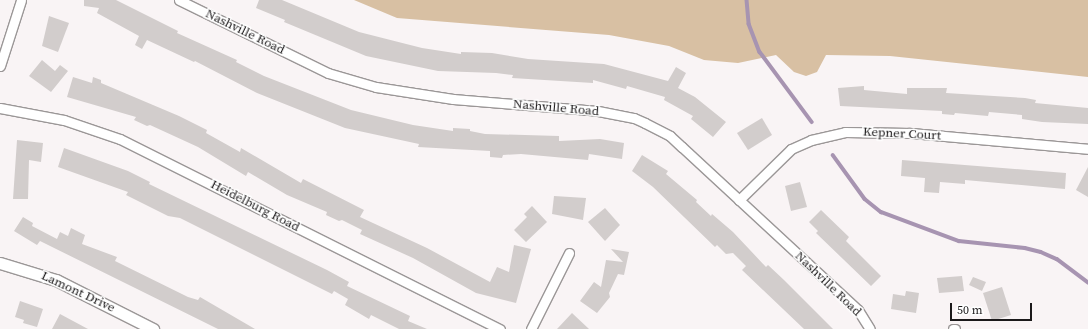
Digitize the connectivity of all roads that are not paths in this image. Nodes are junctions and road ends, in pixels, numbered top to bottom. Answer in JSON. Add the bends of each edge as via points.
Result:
{"nodes":[{"id":1,"x":21,"y":0,"type":"edge"},
{"id":2,"x":179,"y":0,"type":"edge"},
{"id":3,"x":0,"y":66,"type":"edge"},
{"id":4,"x":0,"y":108,"type":"edge"},
{"id":5,"x":1088,"y":149,"type":"edge"},
{"id":6,"x":739,"y":200,"type":"junction"},
{"id":7,"x":569,"y":253,"type":"dead end"},
{"id":8,"x":0,"y":263,"type":"edge"},
{"id":9,"x":153,"y":329,"type":"edge"},
{"id":10,"x":500,"y":329,"type":"edge"},
{"id":11,"x":531,"y":329,"type":"edge"},
{"id":12,"x":870,"y":329,"type":"edge"}],
"edges":[{"from":1,"to":3,"type":"street"},
{"from":2,"to":6,"type":"street","name":"Nashville Road","via":[[328,73],[376,87],[424,96],[598,111],[634,118],[670,136]]},
{"from":4,"to":10,"type":"street","name":"Heidelburg Road","via":[[64,120],[120,139]]},
{"from":5,"to":6,"type":"street","name":"Kepner Court","via":[[910,133],[844,132],[811,140],[791,149]]},
{"from":6,"to":12,"type":"street","name":"Nashville Road","via":[[858,310]]},
{"from":7,"to":11,"type":"street"},
{"from":8,"to":9,"type":"street","name":"Lamont Drive","via":[[56,280]]}]}
